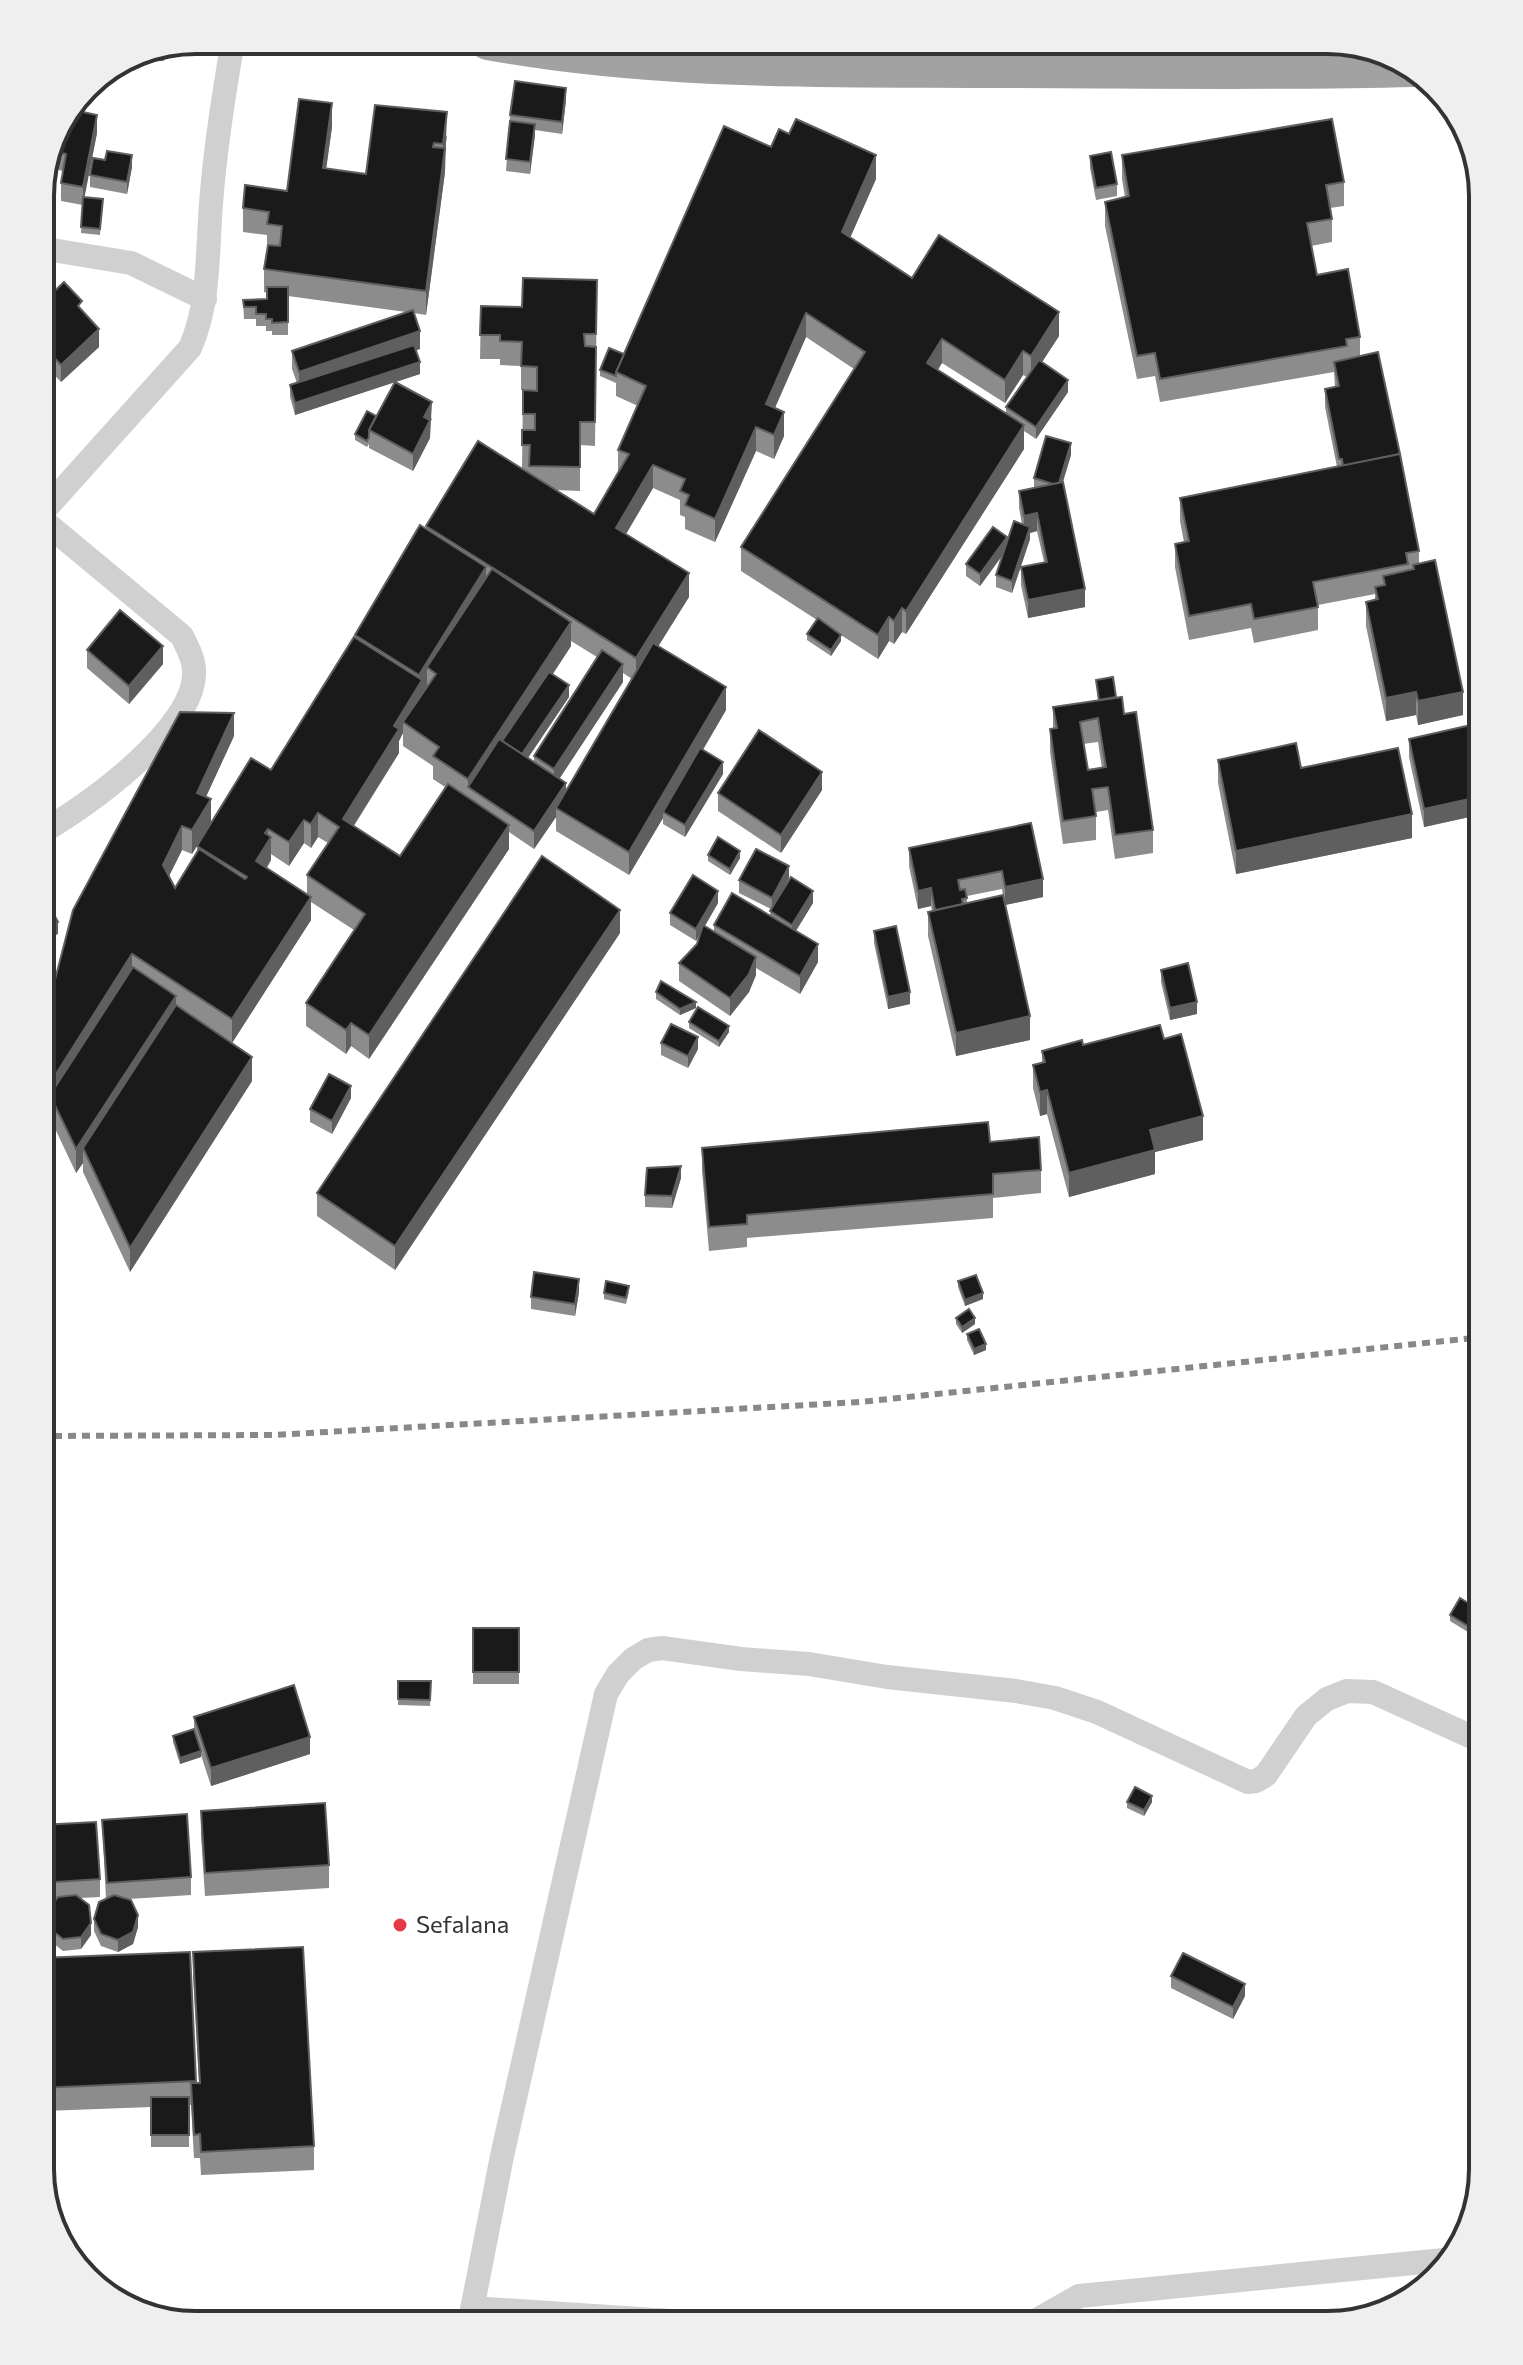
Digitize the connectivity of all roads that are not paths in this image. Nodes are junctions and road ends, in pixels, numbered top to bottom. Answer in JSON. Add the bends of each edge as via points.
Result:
{"nodes":[{"id":1,"x":230,"y":54,"type":"edge"},
{"id":2,"x":578,"y":54,"type":"edge"},
{"id":3,"x":1251,"y":55,"type":"edge"},
{"id":4,"x":1381,"y":65,"type":"edge"},
{"id":5,"x":54,"y":250,"type":"edge"},
{"id":6,"x":205,"y":299,"type":"junction"},
{"id":7,"x":54,"y":501,"type":"edge"},
{"id":8,"x":54,"y":529,"type":"edge"},
{"id":9,"x":54,"y":825,"type":"edge"},
{"id":10,"x":1469,"y":1736,"type":"edge"},
{"id":11,"x":1436,"y":2261,"type":"edge"},
{"id":12,"x":471,"y":2311,"type":"edge"},
{"id":13,"x":1053,"y":2311,"type":"edge"}],
"edges":[{"from":1,"to":6,"type":"street","via":[[213,181]]},
{"from":2,"to":3,"type":"highway","via":[[774,67]]},
{"from":3,"to":4,"type":"highway"},
{"from":5,"to":6,"type":"street","via":[[131,263]]},
{"from":6,"to":7,"type":"street","via":[[190,348]]},
{"from":8,"to":9,"type":"street","via":[[182,636],[195,673],[177,718],[153,747]]},
{"from":10,"to":12,"type":"street","via":[[1373,1692],[1347,1691],[1317,1705],[1266,1775],[1248,1782],[1055,1698],[809,1664],[648,1650],[618,1674],[606,1694]]},
{"from":11,"to":13,"type":"street","via":[[1079,2296]]}]}
